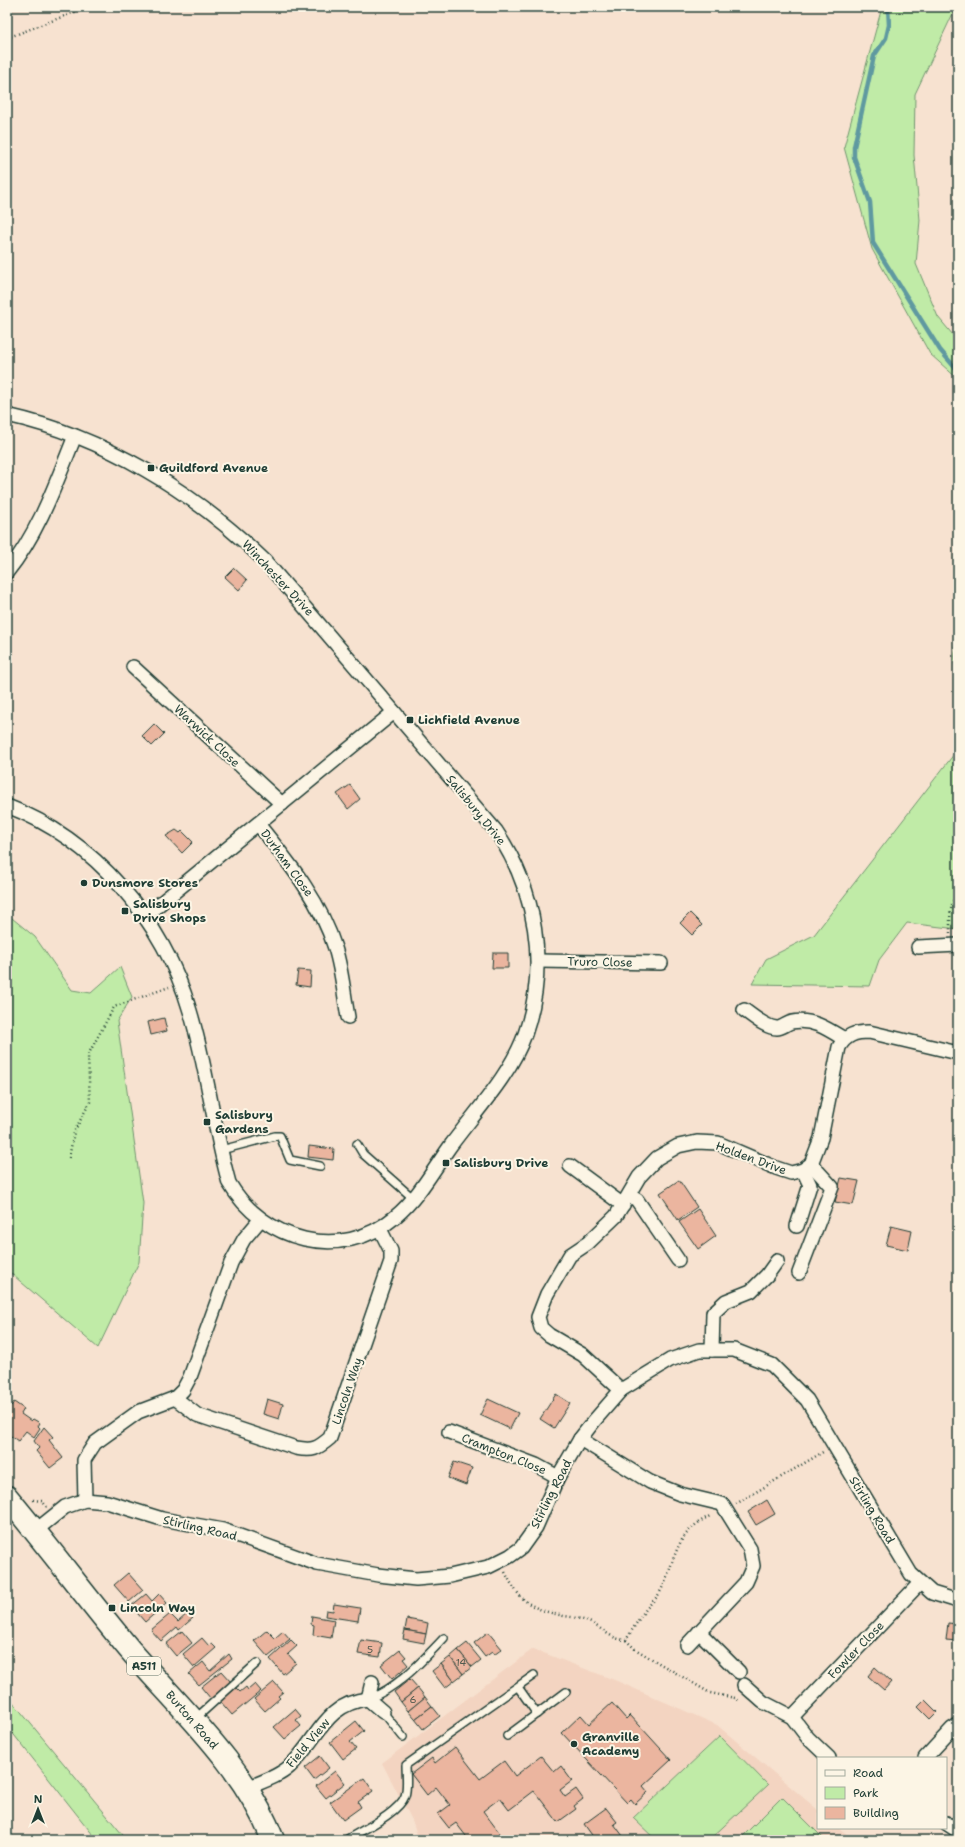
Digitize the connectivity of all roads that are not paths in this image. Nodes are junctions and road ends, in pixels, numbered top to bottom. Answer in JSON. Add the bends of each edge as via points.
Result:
{"nodes":[{"id":1,"x":7,"y":415,"type":"edge"},
{"id":2,"x":75,"y":436,"type":"junction"},
{"id":3,"x":7,"y":572,"type":"edge"},
{"id":4,"x":133,"y":667,"type":"dead end"},
{"id":5,"x":394,"y":712,"type":"junction"},
{"id":6,"x":282,"y":804,"type":"junction"},
{"id":7,"x":7,"y":806,"type":"edge"},
{"id":8,"x":258,"y":824,"type":"junction"},
{"id":9,"x":145,"y":916,"type":"junction"},
{"id":10,"x":954,"y":945,"type":"edge"},
{"id":11,"x":918,"y":947,"type":"dead end"},
{"id":12,"x":538,"y":961,"type":"junction"},
{"id":13,"x":661,"y":963,"type":"dead end"},
{"id":14,"x":744,"y":1010,"type":"dead end"},
{"id":15,"x":348,"y":1018,"type":"dead end"},
{"id":16,"x":844,"y":1039,"type":"junction"},
{"id":17,"x":958,"y":1054,"type":"edge"},
{"id":18,"x":358,"y":1144,"type":"dead end"},
{"id":19,"x":221,"y":1150,"type":"junction"},
{"id":20,"x":320,"y":1166,"type":"dead end"},
{"id":21,"x":570,"y":1166,"type":"dead end"},
{"id":22,"x":807,"y":1167,"type":"junction"},
{"id":23,"x":414,"y":1199,"type":"junction"},
{"id":24,"x":626,"y":1200,"type":"junction"},
{"id":25,"x":260,"y":1220,"type":"junction"},
{"id":26,"x":797,"y":1226,"type":"dead end"},
{"id":27,"x":380,"y":1229,"type":"junction"},
{"id":28,"x":678,"y":1260,"type":"dead end"},
{"id":29,"x":777,"y":1261,"type":"dead end"},
{"id":30,"x":799,"y":1273,"type":"dead end"},
{"id":31,"x":712,"y":1350,"type":"junction"},
{"id":32,"x":621,"y":1390,"type":"junction"},
{"id":33,"x":175,"y":1398,"type":"junction"},
{"id":34,"x":449,"y":1432,"type":"dead end"},
{"id":35,"x":580,"y":1439,"type":"junction"},
{"id":36,"x":558,"y":1477,"type":"junction"},
{"id":37,"x":7,"y":1497,"type":"edge"},
{"id":38,"x":85,"y":1500,"type":"junction"},
{"id":39,"x":35,"y":1531,"type":"junction"},
{"id":40,"x":920,"y":1582,"type":"junction"},
{"id":41,"x":958,"y":1601,"type":"edge"},
{"id":42,"x":699,"y":1632,"type":"junction"},
{"id":43,"x":444,"y":1638,"type":"dead end"},
{"id":44,"x":687,"y":1645,"type":"dead end"},
{"id":45,"x":257,"y":1662,"type":"dead end"},
{"id":46,"x":739,"y":1672,"type":"dead end"},
{"id":47,"x":534,"y":1675,"type":"dead end"},
{"id":48,"x":372,"y":1682,"type":"dead end"},
{"id":49,"x":744,"y":1685,"type":"dead end"},
{"id":50,"x":518,"y":1687,"type":"junction"},
{"id":51,"x":566,"y":1692,"type":"dead end"},
{"id":52,"x":368,"y":1699,"type":"junction"},
{"id":53,"x":383,"y":1712,"type":"joint"},
{"id":54,"x":537,"y":1714,"type":"junction"},
{"id":55,"x":792,"y":1717,"type":"junction"},
{"id":56,"x":193,"y":1720,"type":"junction"},
{"id":57,"x":958,"y":1724,"type":"edge"},
{"id":58,"x":507,"y":1736,"type":"dead end"},
{"id":59,"x":403,"y":1737,"type":"dead end"},
{"id":60,"x":828,"y":1757,"type":"edge"},
{"id":61,"x":926,"y":1757,"type":"edge"},
{"id":62,"x":247,"y":1788,"type":"junction"},
{"id":63,"x":947,"y":1824,"type":"edge"},
{"id":64,"x":958,"y":1831,"type":"edge"},
{"id":65,"x":273,"y":1840,"type":"edge"},
{"id":66,"x":346,"y":1840,"type":"edge"}],
"edges":[{"from":1,"to":2,"type":"street","name":"Winchester Drive"},
{"from":2,"to":3,"type":"street","via":[[37,527]]},
{"from":2,"to":5,"type":"street","name":"Winchester Drive","via":[[124,458],[161,479],[222,521],[264,560]]},
{"from":4,"to":6,"type":"street","name":"Warwick Close"},
{"from":5,"to":6,"type":"street"},
{"from":5,"to":12,"type":"street","name":"Salisbury Drive","via":[[496,831],[513,858],[532,913]]},
{"from":6,"to":8,"type":"street"},
{"from":7,"to":9,"type":"street","name":"Salisbury Drive","via":[[65,836],[102,867]]},
{"from":8,"to":9,"type":"street"},
{"from":8,"to":15,"type":"street","name":"Durham Close","via":[[300,878],[325,922],[336,950]]},
{"from":9,"to":19,"type":"street","name":"Salisbury Drive","via":[[169,957],[195,1029]]},
{"from":10,"to":11,"type":"street"},
{"from":12,"to":13,"type":"street","name":"Truro Close"},
{"from":12,"to":23,"type":"street","name":"Salisbury Drive","via":[[531,1012],[516,1054]]},
{"from":14,"to":16,"type":"street","via":[[767,1025],[778,1028],[792,1022],[808,1021],[822,1025]]},
{"from":16,"to":17,"type":"street","via":[[852,1034],[869,1032]]},
{"from":16,"to":22,"type":"street","via":[[839,1047],[821,1138]]},
{"from":18,"to":23,"type":"lane","via":[[363,1154]]},
{"from":19,"to":20,"type":"lane","via":[[280,1136],[290,1160]]},
{"from":19,"to":25,"type":"street","name":"Salisbury Drive","via":[[229,1183]]},
{"from":21,"to":24,"type":"street"},
{"from":22,"to":24,"type":"street","name":"Holden Drive","via":[[791,1173],[718,1143],[697,1142],[678,1146],[657,1158],[639,1177]]},
{"from":22,"to":26,"type":"street","via":[[810,1186]]},
{"from":22,"to":30,"type":"street","via":[[832,1187]]},
{"from":23,"to":27,"type":"street","name":"Salisbury Drive"},
{"from":24,"to":28,"type":"street","via":[[637,1200]]},
{"from":24,"to":32,"type":"street","name":"Holden Drive","via":[[616,1216],[594,1238],[570,1255],[547,1294],[538,1317],[541,1328],[584,1355]]},
{"from":25,"to":27,"type":"street","name":"Salisbury Drive","via":[[297,1238],[313,1241],[332,1242],[356,1238]]},
{"from":25,"to":33,"type":"street","via":[[244,1239],[231,1263],[190,1377]]},
{"from":27,"to":33,"type":"street","name":"Lincoln Way","via":[[391,1252],[392,1261],[330,1438],[310,1450],[296,1448],[197,1415]]},
{"from":29,"to":31,"type":"street","via":[[751,1290],[726,1301],[713,1313]]},
{"from":31,"to":32,"type":"street","name":"Stirling Road","via":[[699,1350],[670,1360]]},
{"from":31,"to":40,"type":"street","name":"Stirling Road","via":[[734,1350],[772,1365],[807,1400],[911,1574]]},
{"from":32,"to":35,"type":"street","name":"Stirling Road"},
{"from":33,"to":38,"type":"street","via":[[138,1412],[95,1443],[84,1460]]},
{"from":34,"to":36,"type":"street","name":"Crampton Close","via":[[536,1465]]},
{"from":35,"to":36,"type":"street","name":"Stirling Road"},
{"from":35,"to":42,"type":"street","via":[[650,1482],[680,1494],[722,1504],[750,1549],[753,1566],[746,1582]]},
{"from":36,"to":38,"type":"street","name":"Stirling Road","via":[[536,1527],[521,1548],[510,1556],[488,1567],[450,1576],[416,1578],[378,1575],[317,1564],[223,1530],[162,1519],[107,1502]]},
{"from":37,"to":39,"type":"highway","name":"Burton Road","number":"A511"},
{"from":38,"to":39,"type":"street","name":"Stirling Road","via":[[66,1507]]},
{"from":39,"to":56,"type":"highway","name":"Burton Road","number":"A511","via":[[130,1649]]},
{"from":40,"to":41,"type":"street","name":"Stirling Road","via":[[932,1593]]},
{"from":40,"to":55,"type":"street","name":"Fowler Close"},
{"from":42,"to":44,"type":"street"},
{"from":42,"to":46,"type":"street"},
{"from":43,"to":52,"type":"lane","via":[[419,1664],[382,1694]]},
{"from":45,"to":56,"type":"lane"},
{"from":47,"to":50,"type":"lane"},
{"from":48,"to":52,"type":"street"},
{"from":49,"to":55,"type":"street","via":[[763,1702]]},
{"from":50,"to":54,"type":"lane"},
{"from":50,"to":66,"type":"lane","via":[[406,1765],[406,1789],[396,1808]]},
{"from":51,"to":54,"type":"lane"},
{"from":52,"to":53,"type":"street"},
{"from":52,"to":62,"type":"street","name":"Field View","via":[[349,1703],[328,1717],[300,1756],[288,1768]]},
{"from":53,"to":59,"type":"lane"},
{"from":54,"to":58,"type":"lane"},
{"from":55,"to":60,"type":"street","via":[[808,1738]]},
{"from":56,"to":62,"type":"highway","name":"Burton Road","number":"A511"},
{"from":57,"to":61,"type":"street"},
{"from":62,"to":65,"type":"highway","name":"Burton Road","number":"A511","via":[[260,1809]]},
{"from":63,"to":64,"type":"street"}]}
